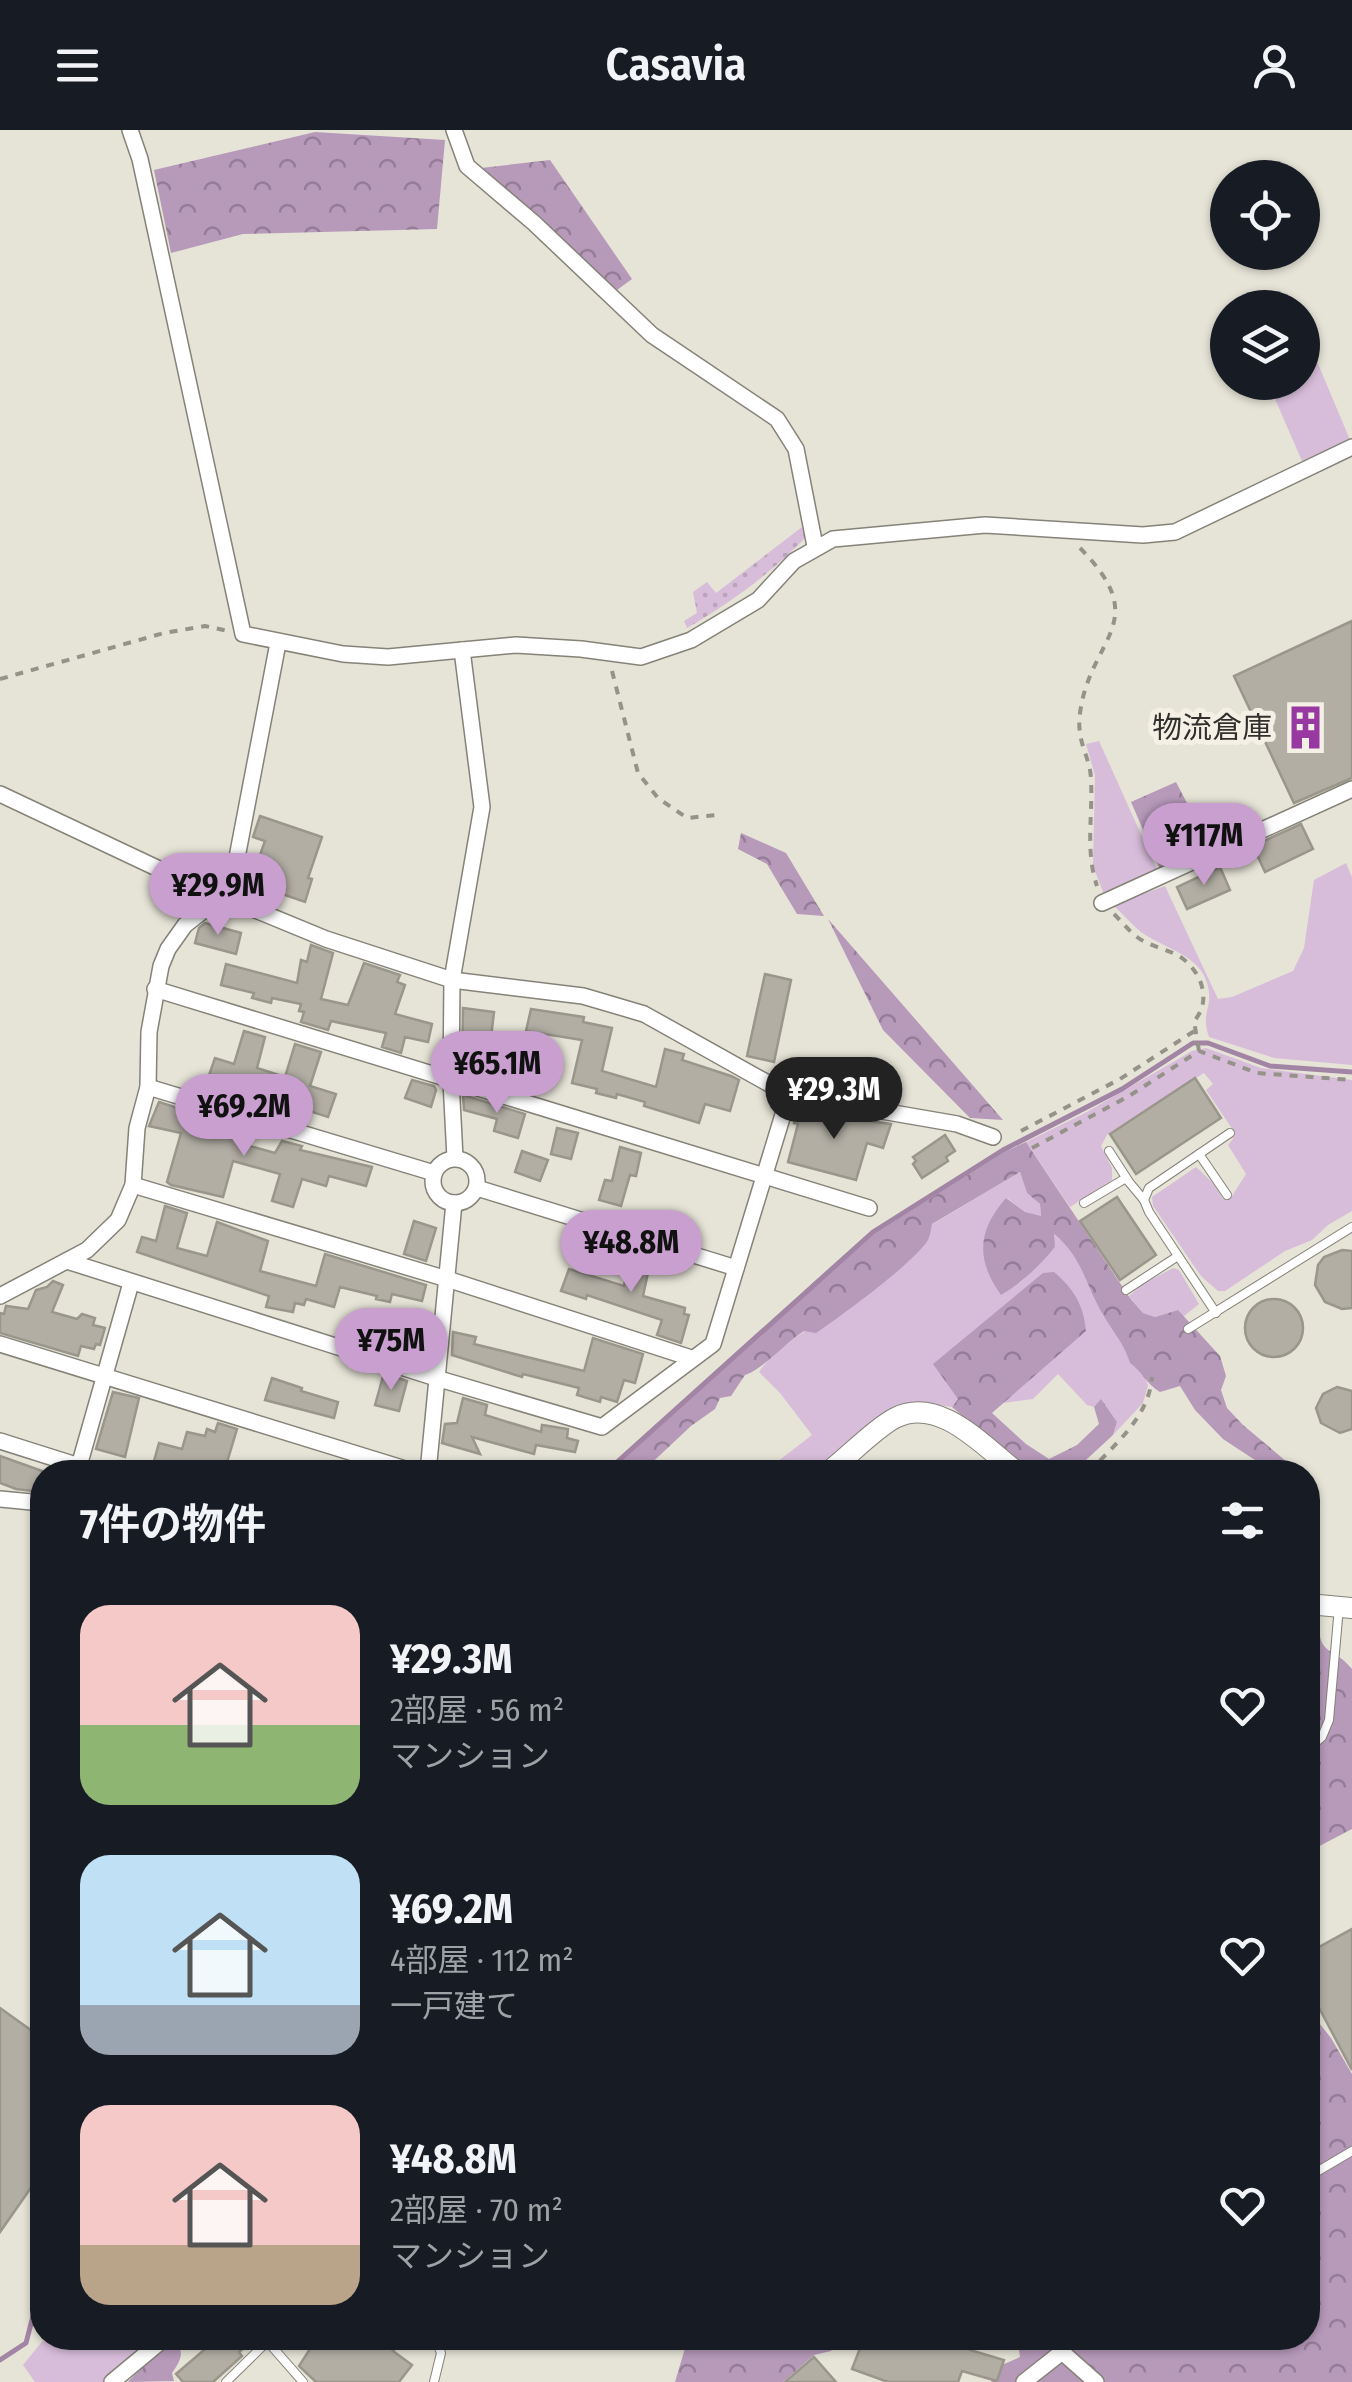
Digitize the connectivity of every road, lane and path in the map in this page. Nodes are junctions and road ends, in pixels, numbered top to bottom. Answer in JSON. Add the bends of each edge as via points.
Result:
{"nodes":[{"id":1,"x":130,"y":130,"type":"edge"},
{"id":2,"x":454,"y":130,"type":"edge"},
{"id":3,"x":1352,"y":447,"type":"edge"},
{"id":4,"x":1063,"y":530,"type":"junction"},
{"id":5,"x":815,"y":546,"type":"junction"},
{"id":6,"x":243,"y":634,"type":"junction"},
{"id":7,"x":278,"y":643,"type":"junction"},
{"id":8,"x":462,"y":650,"type":"junction"},
{"id":9,"x":607,"y":652,"type":"junction"},
{"id":10,"x":0,"y":679,"type":"edge"},
{"id":11,"x":1352,"y":789,"type":"edge"},
{"id":12,"x":0,"y":794,"type":"edge"},
{"id":13,"x":716,"y":815,"type":"dead end"},
{"id":14,"x":222,"y":897,"type":"junction"},
{"id":15,"x":1102,"y":903,"type":"junction"},
{"id":16,"x":452,"y":980,"type":"junction"},
{"id":17,"x":155,"y":989,"type":"junction"},
{"id":18,"x":1197,"y":1033,"type":"junction"},
{"id":19,"x":1199,"y":1049,"type":"junction"},
{"id":20,"x":1352,"y":1080,"type":"edge"},
{"id":21,"x":451,"y":1081,"type":"junction"},
{"id":22,"x":148,"y":1087,"type":"junction"},
{"id":23,"x":789,"y":1095,"type":"junction"},
{"id":24,"x":1021,"y":1131,"type":"dead end"},
{"id":25,"x":1230,"y":1134,"type":"dead end"},
{"id":26,"x":993,"y":1137,"type":"dead end"},
{"id":27,"x":1032,"y":1148,"type":"dead end"},
{"id":28,"x":1109,"y":1152,"type":"dead end"},
{"id":29,"x":1199,"y":1154,"type":"junction"},
{"id":30,"x":455,"y":1158,"type":"junction"},
{"id":31,"x":434,"y":1173,"type":"junction"},
{"id":32,"x":766,"y":1177,"type":"junction"},
{"id":33,"x":1126,"y":1178,"type":"junction"},
{"id":34,"x":133,"y":1185,"type":"junction"},
{"id":35,"x":476,"y":1188,"type":"junction"},
{"id":36,"x":1227,"y":1195,"type":"dead end"},
{"id":37,"x":1144,"y":1200,"type":"junction"},
{"id":38,"x":1084,"y":1202,"type":"dead end"},
{"id":39,"x":454,"y":1203,"type":"junction"},
{"id":40,"x":868,"y":1208,"type":"dead end"},
{"id":41,"x":1352,"y":1227,"type":"edge"},
{"id":42,"x":1178,"y":1256,"type":"junction"},
{"id":43,"x":67,"y":1261,"type":"junction"},
{"id":44,"x":736,"y":1268,"type":"junction"},
{"id":45,"x":447,"y":1279,"type":"junction"},
{"id":46,"x":131,"y":1283,"type":"junction"},
{"id":47,"x":1126,"y":1290,"type":"dead end"},
{"id":48,"x":0,"y":1296,"type":"edge"},
{"id":49,"x":1216,"y":1313,"type":"junction"},
{"id":50,"x":1188,"y":1329,"type":"dead end"},
{"id":51,"x":0,"y":1344,"type":"edge"},
{"id":52,"x":691,"y":1358,"type":"junction"},
{"id":53,"x":107,"y":1376,"type":"junction"},
{"id":54,"x":1152,"y":1377,"type":"dead end"},
{"id":55,"x":436,"y":1378,"type":"junction"},
{"id":56,"x":0,"y":1441,"type":"edge"},
{"id":57,"x":60,"y":1460,"type":"edge"},
{"id":58,"x":81,"y":1460,"type":"edge"},
{"id":59,"x":376,"y":1460,"type":"edge"},
{"id":60,"x":429,"y":1460,"type":"edge"},
{"id":61,"x":843,"y":1460,"type":"edge"},
{"id":62,"x":1002,"y":1460,"type":"edge"},
{"id":63,"x":1100,"y":1460,"type":"edge"},
{"id":64,"x":0,"y":1499,"type":"edge"},
{"id":65,"x":30,"y":1502,"type":"edge"},
{"id":66,"x":1320,"y":1605,"type":"edge"},
{"id":67,"x":1346,"y":1608,"type":"edge"},
{"id":68,"x":1320,"y":1739,"type":"edge"},
{"id":69,"x":1352,"y":2151,"type":"edge"},
{"id":70,"x":1320,"y":2169,"type":"edge"},
{"id":71,"x":151,"y":2350,"type":"edge"},
{"id":72,"x":260,"y":2350,"type":"edge"},
{"id":73,"x":278,"y":2350,"type":"edge"},
{"id":74,"x":439,"y":2350,"type":"edge"},
{"id":75,"x":1065,"y":2350,"type":"edge"},
{"id":76,"x":1062,"y":2352,"type":"junction"},
{"id":77,"x":112,"y":2382,"type":"edge"},
{"id":78,"x":226,"y":2382,"type":"edge"},
{"id":79,"x":303,"y":2382,"type":"edge"},
{"id":80,"x":434,"y":2382,"type":"edge"},
{"id":81,"x":1024,"y":2382,"type":"edge"},
{"id":82,"x":1096,"y":2382,"type":"edge"}],
"edges":[{"from":1,"to":6,"type":"street"},
{"from":2,"to":5,"type":"street","via":[[467,166],[652,335],[777,420],[796,449]]},
{"from":3,"to":4,"type":"street","via":[[1175,532]]},
{"from":4,"to":5,"type":"street","via":[[985,526]]},
{"from":4,"to":15,"type":"path","via":[[1100,568],[1117,602],[1080,711],[1080,742],[1092,775],[1090,865]]},
{"from":5,"to":9,"type":"street","via":[[758,600],[691,640],[642,657]]},
{"from":6,"to":7,"type":"street"},
{"from":6,"to":10,"type":"path","via":[[205,626],[164,633]]},
{"from":7,"to":8,"type":"street","via":[[388,657]]},
{"from":7,"to":14,"type":"street","via":[[234,868]]},
{"from":8,"to":9,"type":"street","via":[[516,645]]},
{"from":8,"to":16,"type":"street","via":[[482,807]]},
{"from":9,"to":13,"type":"path","via":[[638,773],[658,798],[688,818]]},
{"from":11,"to":15,"type":"street"},
{"from":12,"to":14,"type":"street"},
{"from":14,"to":16,"type":"street"},
{"from":14,"to":17,"type":"street","via":[[185,925],[168,949]]},
{"from":15,"to":18,"type":"path","via":[[1139,938],[1196,971],[1204,992]]},
{"from":16,"to":21,"type":"street"},
{"from":16,"to":23,"type":"street","via":[[584,996],[644,1014]]},
{"from":17,"to":21,"type":"street"},
{"from":17,"to":22,"type":"street"},
{"from":18,"to":19,"type":"path"},
{"from":18,"to":24,"type":"path"},
{"from":19,"to":20,"type":"path","via":[[1257,1073]]},
{"from":19,"to":27,"type":"path"},
{"from":21,"to":30,"type":"street"},
{"from":21,"to":32,"type":"street"},
{"from":22,"to":31,"type":"street"},
{"from":22,"to":34,"type":"street"},
{"from":23,"to":26,"type":"street","via":[[957,1124]]},
{"from":23,"to":32,"type":"street"},
{"from":25,"to":29,"type":"lane"},
{"from":28,"to":33,"type":"lane"},
{"from":29,"to":36,"type":"lane"},
{"from":29,"to":37,"type":"lane","via":[[1148,1188]]},
{"from":30,"to":31,"type":"street"},
{"from":30,"to":35,"type":"street","via":[[473,1168]]},
{"from":31,"to":39,"type":"street","via":[[436,1194]]},
{"from":32,"to":40,"type":"street"},
{"from":32,"to":44,"type":"street"},
{"from":33,"to":37,"type":"lane"},
{"from":33,"to":38,"type":"lane"},
{"from":34,"to":43,"type":"street","via":[[118,1220]]},
{"from":34,"to":45,"type":"street"},
{"from":35,"to":39,"type":"street"},
{"from":35,"to":44,"type":"street"},
{"from":37,"to":42,"type":"lane"},
{"from":39,"to":45,"type":"street"},
{"from":41,"to":49,"type":"lane"},
{"from":42,"to":47,"type":"lane"},
{"from":42,"to":49,"type":"lane"},
{"from":43,"to":46,"type":"street"},
{"from":43,"to":48,"type":"street"},
{"from":44,"to":52,"type":"street","via":[[713,1344]]},
{"from":45,"to":52,"type":"street"},
{"from":45,"to":55,"type":"street"},
{"from":46,"to":53,"type":"street"},
{"from":46,"to":55,"type":"street"},
{"from":49,"to":50,"type":"lane"},
{"from":51,"to":53,"type":"street"},
{"from":52,"to":55,"type":"street","via":[[602,1427]]},
{"from":53,"to":58,"type":"street"},
{"from":53,"to":59,"type":"street"},
{"from":54,"to":63,"type":"path","via":[[1145,1408]]},
{"from":55,"to":60,"type":"street"},
{"from":56,"to":57,"type":"street"},
{"from":61,"to":62,"type":"street","via":[[896,1417],[921,1412],[946,1417]]},
{"from":64,"to":65,"type":"street"},
{"from":66,"to":67,"type":"street"},
{"from":67,"to":68,"type":"lane","via":[[1329,1720]]},
{"from":69,"to":70,"type":"lane"},
{"from":71,"to":77,"type":"street"},
{"from":72,"to":78,"type":"lane"},
{"from":73,"to":79,"type":"lane"},
{"from":74,"to":80,"type":"lane"},
{"from":75,"to":76,"type":"lane"},
{"from":76,"to":81,"type":"street"},
{"from":76,"to":82,"type":"street"}]}
